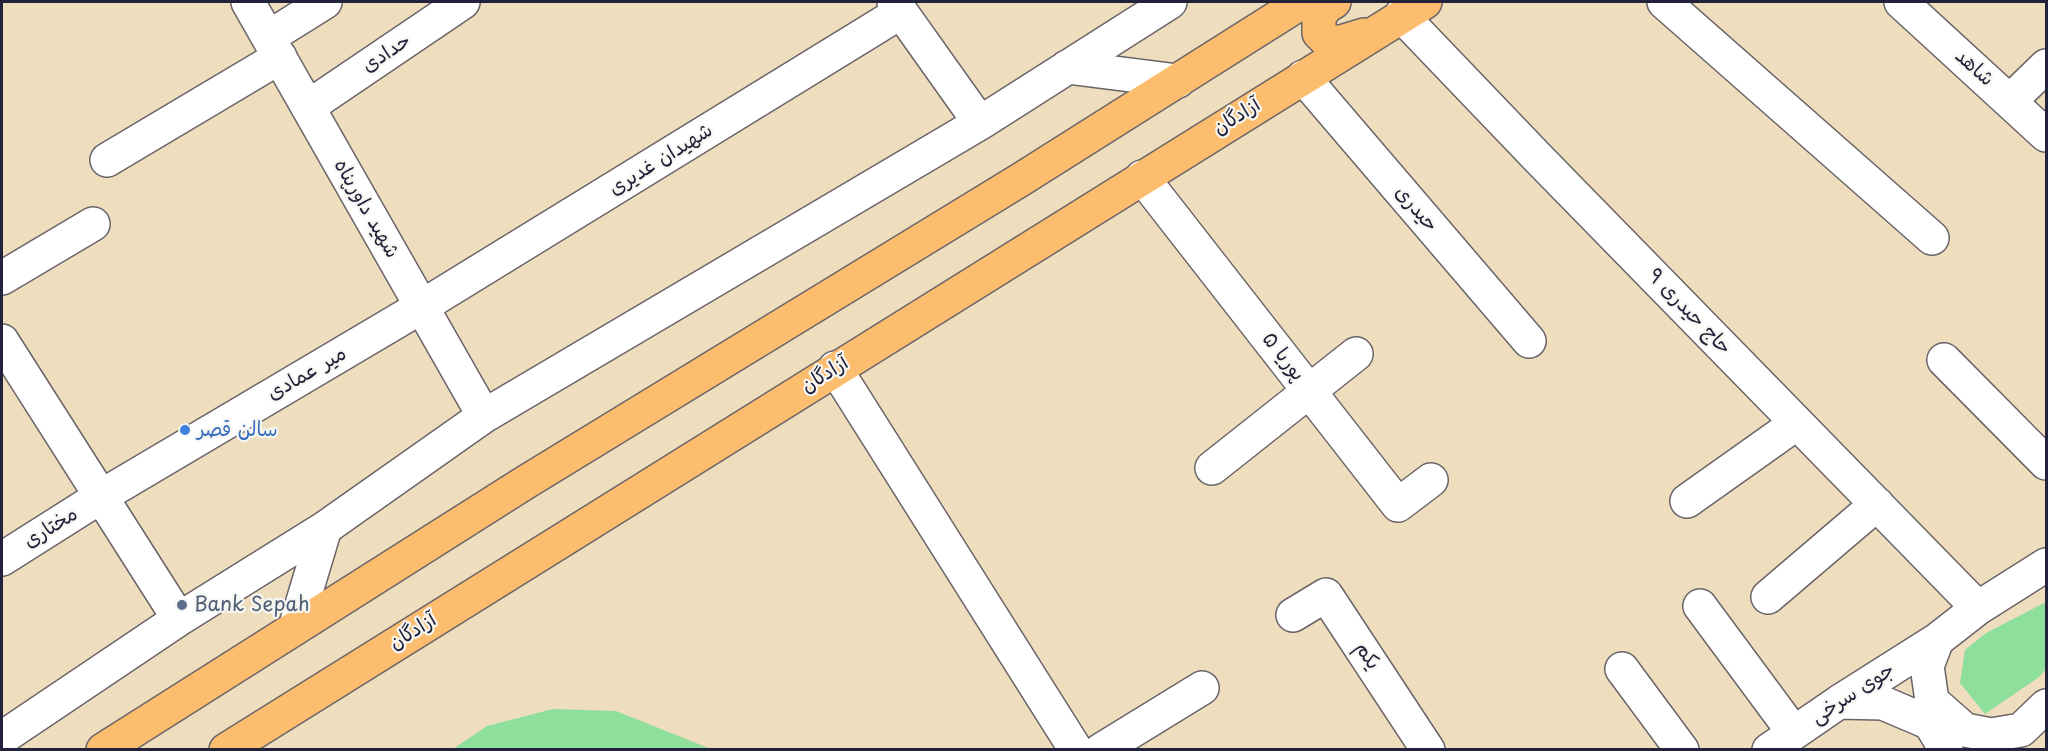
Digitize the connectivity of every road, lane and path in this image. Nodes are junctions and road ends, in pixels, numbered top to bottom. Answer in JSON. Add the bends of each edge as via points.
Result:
{"nodes":[{"id":1,"x":249,"y":2,"type":"edge"},
{"id":2,"x":325,"y":2,"type":"edge"},
{"id":3,"x":464,"y":2,"type":"edge"},
{"id":4,"x":1170,"y":2,"type":"edge"},
{"id":5,"x":1302,"y":2,"type":"edge"},
{"id":6,"x":1334,"y":2,"type":"edge"},
{"id":7,"x":1664,"y":2,"type":"edge"},
{"id":8,"x":1900,"y":2,"type":"edge"},
{"id":9,"x":898,"y":7,"type":"edge"},
{"id":10,"x":1413,"y":8,"type":"edge"},
{"id":11,"x":1372,"y":33,"type":"junction"},
{"id":12,"x":274,"y":47,"type":"junction"},
{"id":13,"x":2046,"y":66,"type":"edge"},
{"id":14,"x":1067,"y":67,"type":"junction"},
{"id":15,"x":1303,"y":77,"type":"junction"},
{"id":16,"x":1178,"y":81,"type":"junction"},
{"id":17,"x":2010,"y":101,"type":"junction"},
{"id":18,"x":308,"y":107,"type":"junction"},
{"id":19,"x":980,"y":123,"type":"junction"},
{"id":20,"x":2046,"y":135,"type":"edge"},
{"id":21,"x":107,"y":160,"type":"dead end"},
{"id":22,"x":1142,"y":177,"type":"junction"},
{"id":23,"x":93,"y":224,"type":"dead end"},
{"id":24,"x":1932,"y":238,"type":"dead end"},
{"id":25,"x":2,"y":278,"type":"edge"},
{"id":26,"x":421,"y":307,"type":"junction"},
{"id":27,"x":2,"y":341,"type":"edge"},
{"id":28,"x":1529,"y":341,"type":"dead end"},
{"id":29,"x":1356,"y":354,"type":"dead end"},
{"id":30,"x":1944,"y":360,"type":"dead end"},
{"id":31,"x":836,"y":368,"type":"junction"},
{"id":32,"x":1309,"y":391,"type":"junction"},
{"id":33,"x":484,"y":416,"type":"junction"},
{"id":34,"x":1797,"y":423,"type":"junction"},
{"id":35,"x":2046,"y":463,"type":"edge"},
{"id":36,"x":1212,"y":468,"type":"dead end"},
{"id":37,"x":1431,"y":480,"type":"dead end"},
{"id":38,"x":100,"y":497,"type":"junction"},
{"id":39,"x":1687,"y":501,"type":"dead end"},
{"id":40,"x":1876,"y":504,"type":"junction"},
{"id":41,"x":325,"y":528,"type":"junction"},
{"id":42,"x":2,"y":559,"type":"edge"},
{"id":43,"x":2046,"y":565,"type":"edge"},
{"id":44,"x":1768,"y":597,"type":"dead end"},
{"id":45,"x":1700,"y":606,"type":"dead end"},
{"id":46,"x":1978,"y":608,"type":"junction"},
{"id":47,"x":1293,"y":615,"type":"dead end"},
{"id":48,"x":179,"y":619,"type":"junction"},
{"id":49,"x":295,"y":628,"type":"junction"},
{"id":50,"x":1938,"y":640,"type":"junction"},
{"id":51,"x":1622,"y":669,"type":"dead end"},
{"id":52,"x":1202,"y":688,"type":"dead end"},
{"id":53,"x":1839,"y":702,"type":"junction"},
{"id":54,"x":2046,"y":706,"type":"edge"},
{"id":55,"x":2,"y":738,"type":"edge"},
{"id":56,"x":2014,"y":740,"type":"edge"},
{"id":57,"x":1782,"y":741,"type":"edge"},
{"id":58,"x":103,"y":750,"type":"edge"},
{"id":59,"x":226,"y":750,"type":"edge"},
{"id":60,"x":1076,"y":750,"type":"edge"},
{"id":61,"x":1101,"y":750,"type":"edge"},
{"id":62,"x":1428,"y":750,"type":"edge"},
{"id":63,"x":1682,"y":750,"type":"edge"},
{"id":64,"x":1946,"y":750,"type":"edge"}],
"edges":[{"from":1,"to":12,"type":"street","name":"شهید داورپناه"},
{"from":2,"to":12,"type":"street"},
{"from":3,"to":18,"type":"street","name":"حدادی"},
{"from":4,"to":14,"type":"street"},
{"from":5,"to":16,"type":"main road"},
{"from":6,"to":11,"type":"main road","via":[[1319,16],[1319,33],[1328,42]]},
{"from":7,"to":24,"type":"street"},
{"from":8,"to":17,"type":"street","name":"شاهد"},
{"from":9,"to":19,"type":"street"},
{"from":9,"to":26,"type":"street","name":"شهیدان غدیری"},
{"from":10,"to":11,"type":"main road","name":"آزادگان"},
{"from":10,"to":34,"type":"street","name":"حاج حیدری ۹","via":[[1538,158]]},
{"from":11,"to":15,"type":"main road","name":"آزادگان"},
{"from":12,"to":18,"type":"street","name":"شهید داورپناه"},
{"from":12,"to":21,"type":"street"},
{"from":13,"to":17,"type":"street"},
{"from":14,"to":16,"type":"street"},
{"from":14,"to":19,"type":"street"},
{"from":15,"to":22,"type":"main road","name":"آزادگان"},
{"from":15,"to":28,"type":"street","name":"حیدری"},
{"from":16,"to":49,"type":"main road"},
{"from":17,"to":20,"type":"street","name":"شاهد"},
{"from":18,"to":26,"type":"street","name":"شهید داورپناه"},
{"from":19,"to":33,"type":"street"},
{"from":22,"to":31,"type":"main road","name":"آزادگان"},
{"from":22,"to":32,"type":"street","name":"پوریا ۵"},
{"from":23,"to":25,"type":"street"},
{"from":26,"to":33,"type":"street","name":"شهید داورپناه"},
{"from":26,"to":38,"type":"street","name":"میر عمادی"},
{"from":27,"to":38,"type":"street"},
{"from":29,"to":32,"type":"street"},
{"from":30,"to":35,"type":"street"},
{"from":31,"to":59,"type":"main road","name":"آزادگان"},
{"from":31,"to":60,"type":"street"},
{"from":32,"to":36,"type":"street"},
{"from":32,"to":37,"type":"street","name":"پوریا ۵","via":[[1398,505]]},
{"from":33,"to":41,"type":"street"},
{"from":34,"to":39,"type":"street"},
{"from":34,"to":40,"type":"street","name":"حاج حیدری ۹"},
{"from":38,"to":42,"type":"street","name":"مختاری"},
{"from":38,"to":48,"type":"street"},
{"from":40,"to":44,"type":"street"},
{"from":40,"to":46,"type":"street","name":"حاج حیدری ۹"},
{"from":41,"to":48,"type":"street"},
{"from":41,"to":49,"type":"street"},
{"from":43,"to":46,"type":"street","name":"جوی سرخی"},
{"from":45,"to":57,"type":"street"},
{"from":46,"to":50,"type":"street","name":"جوی سرخی"},
{"from":47,"to":62,"type":"street","name":"یکم","via":[[1326,595]]},
{"from":48,"to":55,"type":"street"},
{"from":49,"to":58,"type":"main road"},
{"from":50,"to":53,"type":"street","name":"جوی سرخی"},
{"from":50,"to":56,"type":"street","via":[[1927,666],[1932,701],[1965,730]]},
{"from":51,"to":63,"type":"street"},
{"from":52,"to":61,"type":"street"},
{"from":53,"to":57,"type":"street","name":"جوی سرخی"},
{"from":53,"to":64,"type":"street","via":[[1883,703],[1930,723]]},
{"from":54,"to":56,"type":"street"}]}
